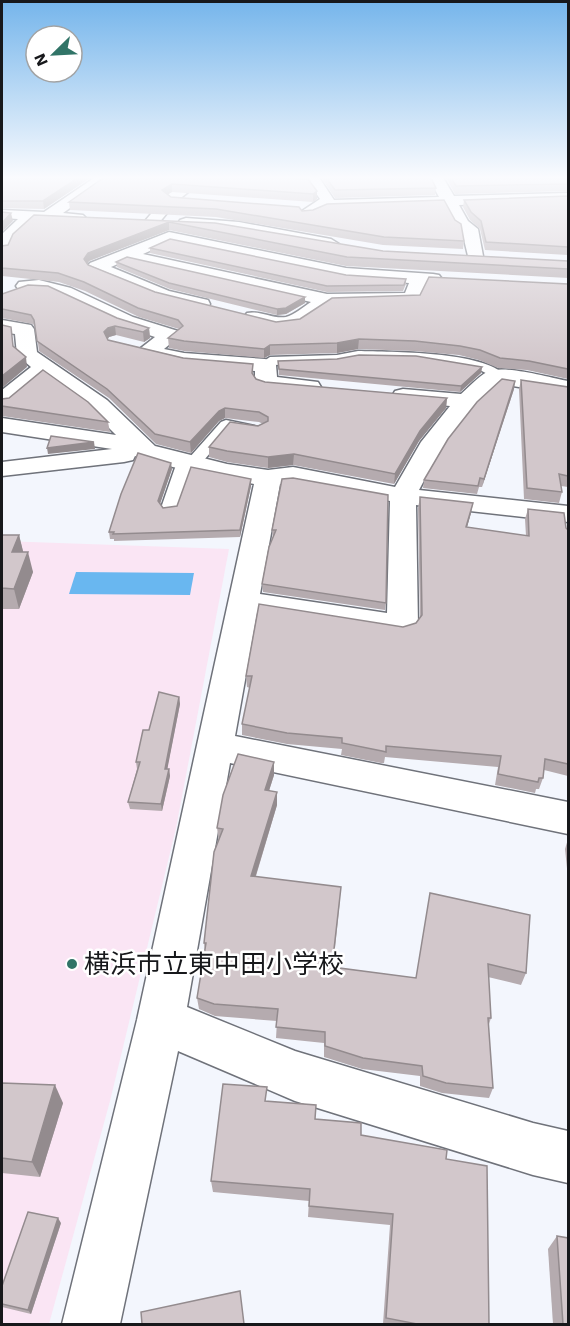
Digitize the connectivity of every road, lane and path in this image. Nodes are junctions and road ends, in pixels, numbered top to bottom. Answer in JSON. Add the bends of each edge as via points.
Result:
{"nodes":[{"id":1,"x":167,"y":238,"type":"edge"},
{"id":2,"x":173,"y":238,"type":"edge"},
{"id":3,"x":299,"y":238,"type":"edge"},
{"id":4,"x":472,"y":238,"type":"edge"},
{"id":5,"x":312,"y":241,"type":"junction"},
{"id":6,"x":346,"y":247,"type":"edge"},
{"id":7,"x":126,"y":255,"type":"junction"},
{"id":8,"x":475,"y":256,"type":"edge"},
{"id":9,"x":280,"y":260,"type":"junction"},
{"id":10,"x":419,"y":279,"type":"junction"},
{"id":11,"x":454,"y":280,"type":"edge"},
{"id":12,"x":246,"y":282,"type":"junction"},
{"id":13,"x":10,"y":289,"type":"edge"},
{"id":14,"x":327,"y":300,"type":"junction"},
{"id":15,"x":58,"y":308,"type":"edge"},
{"id":16,"x":237,"y":313,"type":"edge"},
{"id":17,"x":2,"y":326,"type":"edge"},
{"id":18,"x":98,"y":329,"type":"edge"},
{"id":19,"x":127,"y":346,"type":"edge"},
{"id":20,"x":150,"y":349,"type":"junction"},
{"id":21,"x":265,"y":365,"type":"junction"},
{"id":22,"x":43,"y":368,"type":"junction"},
{"id":23,"x":499,"y":376,"type":"junction"},
{"id":24,"x":325,"y":388,"type":"edge"},
{"id":25,"x":568,"y":388,"type":"edge"},
{"id":26,"x":383,"y":394,"type":"edge"},
{"id":27,"x":2,"y":401,"type":"edge"},
{"id":28,"x":466,"y":401,"type":"junction"},
{"id":29,"x":2,"y":425,"type":"edge"},
{"id":30,"x":259,"y":429,"type":"edge"},
{"id":31,"x":146,"y":451,"type":"junction"},
{"id":32,"x":188,"y":463,"type":"junction"},
{"id":33,"x":2,"y":469,"type":"edge"},
{"id":34,"x":268,"y":478,"type":"junction"},
{"id":35,"x":403,"y":496,"type":"junction"},
{"id":36,"x":170,"y":508,"type":"edge"},
{"id":37,"x":568,"y":514,"type":"edge"},
{"id":38,"x":243,"y":601,"type":"junction"},
{"id":39,"x":215,"y":746,"type":"junction"},
{"id":40,"x":568,"y":818,"type":"edge"},
{"id":41,"x":161,"y":1020,"type":"junction"},
{"id":42,"x":568,"y":1157,"type":"edge"},
{"id":43,"x":91,"y":1324,"type":"edge"}],
"edges":[{"from":1,"to":7,"type":"street"},
{"from":2,"to":9,"type":"street"},
{"from":3,"to":5,"type":"street"},
{"from":4,"to":8,"type":"street"},
{"from":5,"to":6,"type":"street"},
{"from":5,"to":9,"type":"street"},
{"from":7,"to":12,"type":"street"},
{"from":7,"to":12,"type":"street","via":[[96,267],[163,295],[217,302]]},
{"from":9,"to":10,"type":"street","via":[[346,273]]},
{"from":9,"to":12,"type":"street"},
{"from":10,"to":11,"type":"street"},
{"from":10,"to":14,"type":"street","via":[[412,298]]},
{"from":12,"to":14,"type":"street"},
{"from":13,"to":15,"type":"street"},
{"from":13,"to":20,"type":"street","via":[[38,284],[79,296],[125,321],[171,335]]},
{"from":14,"to":16,"type":"street","via":[[292,322],[277,323]]},
{"from":17,"to":22,"type":"street","via":[[24,330],[27,355]]},
{"from":18,"to":20,"type":"street"},
{"from":19,"to":20,"type":"street"},
{"from":20,"to":21,"type":"street","via":[[184,359]]},
{"from":21,"to":23,"type":"lane","via":[[270,361],[416,356],[482,366]]},
{"from":21,"to":24,"type":"street","via":[[266,383]]},
{"from":22,"to":27,"type":"street"},
{"from":22,"to":31,"type":"street","via":[[99,405]]},
{"from":23,"to":25,"type":"street"},
{"from":23,"to":28,"type":"street"},
{"from":26,"to":28,"type":"street"},
{"from":28,"to":35,"type":"street","via":[[433,442]]},
{"from":29,"to":31,"type":"street","via":[[120,443]]},
{"from":30,"to":32,"type":"lane","via":[[226,425]]},
{"from":31,"to":32,"type":"street"},
{"from":31,"to":33,"type":"street"},
{"from":32,"to":34,"type":"street"},
{"from":32,"to":36,"type":"lane"},
{"from":34,"to":35,"type":"street","via":[[293,475]]},
{"from":34,"to":38,"type":"street"},
{"from":35,"to":37,"type":"street"},
{"from":35,"to":38,"type":"street","via":[[402,626]]},
{"from":38,"to":39,"type":"street"},
{"from":39,"to":40,"type":"street"},
{"from":39,"to":41,"type":"street"},
{"from":41,"to":42,"type":"street","via":[[295,1077]]},
{"from":41,"to":43,"type":"street"}]}
